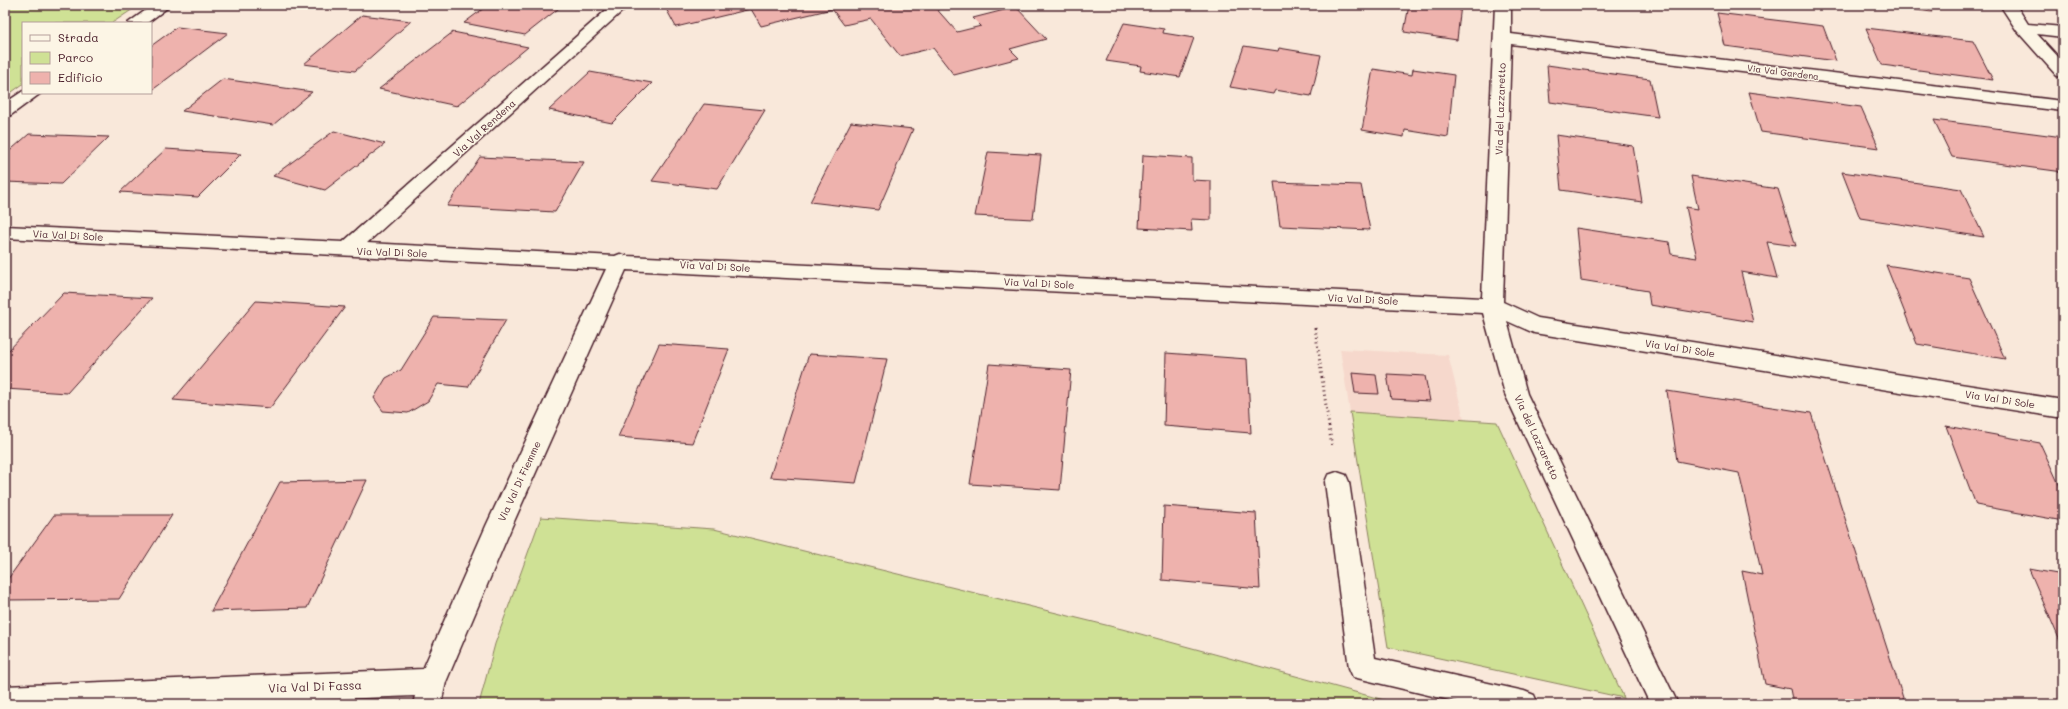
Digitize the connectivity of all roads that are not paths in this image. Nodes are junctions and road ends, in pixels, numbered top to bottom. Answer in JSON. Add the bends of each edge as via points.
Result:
{"nodes":[{"id":1,"x":163,"y":5,"type":"edge"},
{"id":2,"x":621,"y":5,"type":"edge"},
{"id":3,"x":1503,"y":5,"type":"edge"},
{"id":4,"x":2008,"y":5,"type":"edge"},
{"id":5,"x":138,"y":22,"type":"edge"},
{"id":6,"x":2023,"y":28,"type":"junction"},
{"id":7,"x":2063,"y":32,"type":"edge"},
{"id":8,"x":1503,"y":38,"type":"junction"},
{"id":9,"x":2063,"y":72,"type":"edge"},
{"id":10,"x":30,"y":94,"type":"edge"},
{"id":11,"x":2063,"y":106,"type":"edge"},
{"id":12,"x":5,"y":111,"type":"edge"},
{"id":13,"x":5,"y":232,"type":"edge"},
{"id":14,"x":347,"y":250,"type":"junction"},
{"id":15,"x":620,"y":262,"type":"junction"},
{"id":16,"x":1492,"y":306,"type":"junction"},
{"id":17,"x":2063,"y":409,"type":"edge"},
{"id":18,"x":1337,"y":482,"type":"road end"},
{"id":19,"x":430,"y":693,"type":"edge"},
{"id":20,"x":5,"y":699,"type":"edge"},
{"id":21,"x":1524,"y":704,"type":"edge"},
{"id":22,"x":1664,"y":704,"type":"edge"}],
"edges":[{"from":1,"to":5,"type":"street"},
{"from":2,"to":14,"type":"street","name":"Via Val Rendena"},
{"from":3,"to":8,"type":"street","name":"Via del Lazzaretto"},
{"from":4,"to":6,"type":"street"},
{"from":6,"to":7,"type":"street"},
{"from":6,"to":9,"type":"street"},
{"from":8,"to":11,"type":"street","name":"Via Val Gardena"},
{"from":8,"to":16,"type":"street","name":"Via del Lazzaretto"},
{"from":10,"to":12,"type":"street"},
{"from":13,"to":14,"type":"street","name":"Via Val Di Sole"},
{"from":14,"to":15,"type":"street","name":"Via Val Di Sole"},
{"from":15,"to":16,"type":"street","name":"Via Val Di Sole"},
{"from":15,"to":19,"type":"street","name":"Via Val Di Fiemme","via":[[499,526]]},
{"from":16,"to":17,"type":"street","name":"Via Val Di Sole","via":[[1534,325]]},
{"from":16,"to":22,"type":"street","name":"Via del Lazzaretto","via":[[1516,394]]},
{"from":18,"to":21,"type":"street","via":[[1363,668]]},
{"from":19,"to":20,"type":"street","name":"Via Val Di Fassa"}]}
